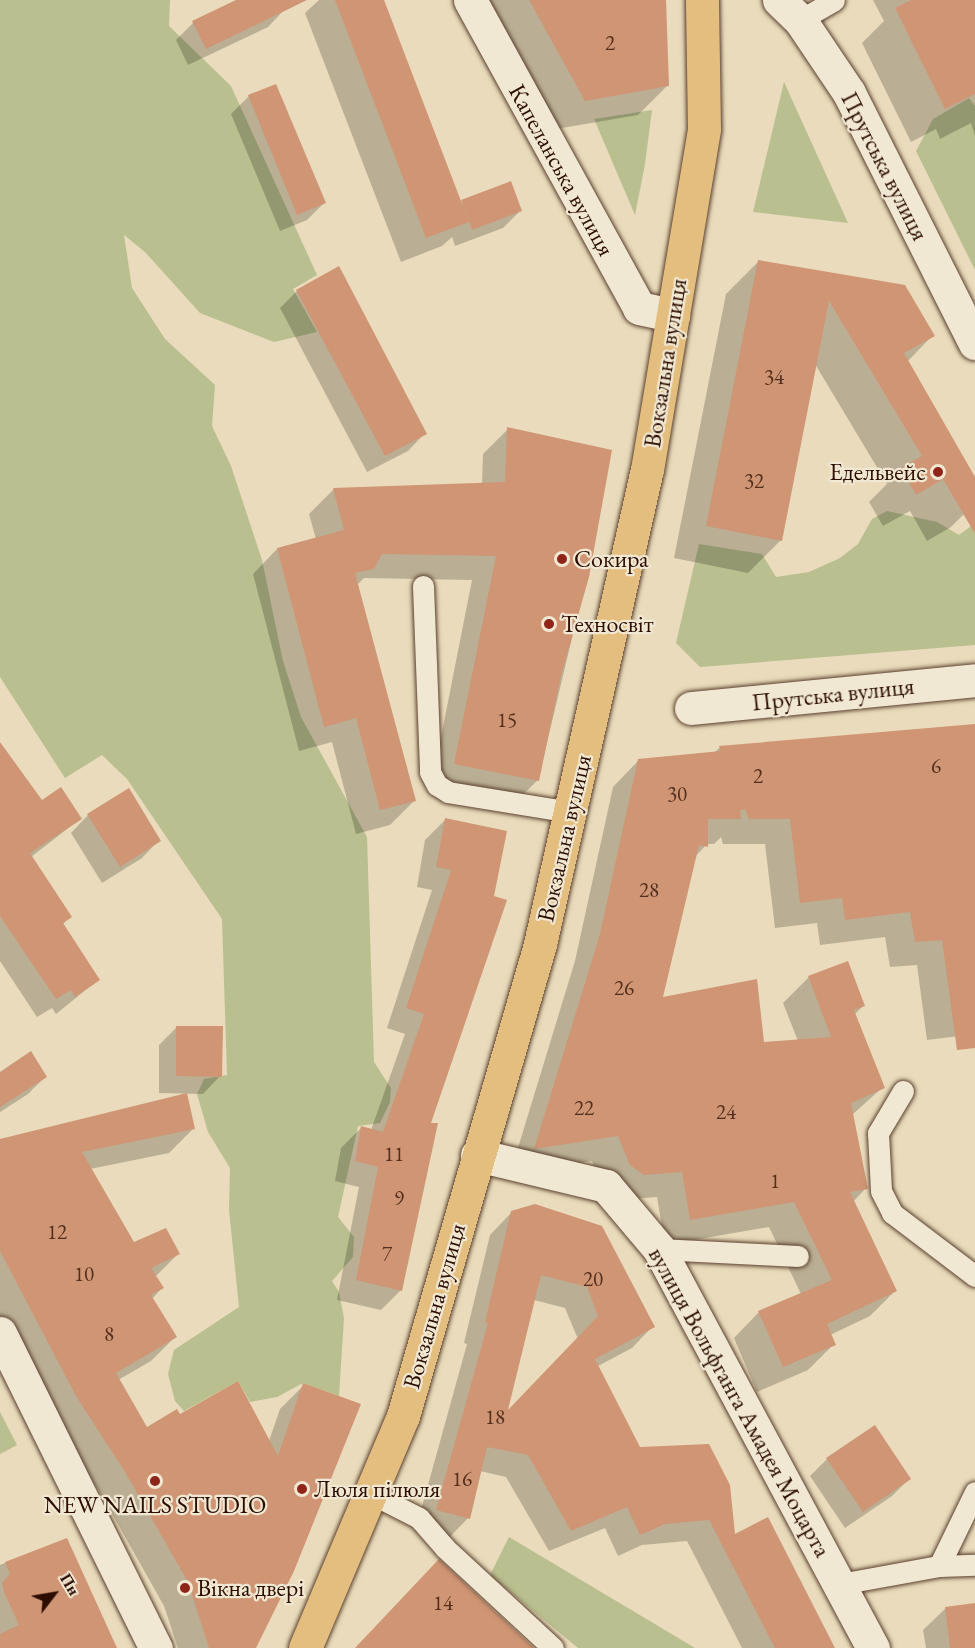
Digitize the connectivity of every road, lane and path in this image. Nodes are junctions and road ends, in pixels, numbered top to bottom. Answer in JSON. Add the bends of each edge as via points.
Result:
{"nodes":[{"id":1,"x":470,"y":0,"type":"edge"},
{"id":2,"x":702,"y":0,"type":"edge"},
{"id":3,"x":834,"y":0,"type":"edge"},
{"id":4,"x":790,"y":10,"type":"edge"},
{"id":5,"x":673,"y":315,"type":"junction"},
{"id":6,"x":975,"y":343,"type":"edge"},
{"id":7,"x":423,"y":586,"type":"dead end"},
{"id":8,"x":975,"y":680,"type":"edge"},
{"id":9,"x":691,"y":708,"type":"dead end"},
{"id":10,"x":570,"y":812,"type":"junction"},
{"id":11,"x":903,"y":1091,"type":"dead end"},
{"id":12,"x":477,"y":1155,"type":"junction"},
{"id":13,"x":659,"y":1249,"type":"junction"},
{"id":14,"x":798,"y":1256,"type":"dead end"},
{"id":15,"x":975,"y":1276,"type":"edge"},
{"id":16,"x":0,"y":1333,"type":"edge"},
{"id":17,"x":975,"y":1492,"type":"edge"},
{"id":18,"x":370,"y":1493,"type":"junction"},
{"id":19,"x":975,"y":1565,"type":"edge"},
{"id":20,"x":939,"y":1566,"type":"junction"},
{"id":21,"x":840,"y":1584,"type":"junction"},
{"id":22,"x":156,"y":1648,"type":"edge"},
{"id":23,"x":305,"y":1648,"type":"edge"},
{"id":24,"x":553,"y":1648,"type":"edge"},
{"id":25,"x":873,"y":1648,"type":"edge"}],
"edges":[{"from":1,"to":5,"type":"street","name":"Капеланська вулиця","via":[[639,308]]},
{"from":2,"to":5,"type":"main road","name":"Вокзальна вулиця","via":[[704,129]]},
{"from":3,"to":4,"type":"lane"},
{"from":4,"to":6,"type":"street","name":"Прутська вулиця","via":[[849,93]]},
{"from":5,"to":10,"type":"main road","name":"Вокзальна вулиця","via":[[647,470]]},
{"from":7,"to":10,"type":"lane","via":[[430,772],[437,785],[448,792]]},
{"from":8,"to":9,"type":"street","name":"Прутська вулиця"},
{"from":10,"to":12,"type":"main road","name":"Вокзальна вулиця","via":[[540,944]]},
{"from":11,"to":15,"type":"lane","via":[[878,1133],[881,1191],[892,1213]]},
{"from":12,"to":13,"type":"street","name":"вулиця Вольфганга Амадея Моцарта","via":[[606,1186]]},
{"from":12,"to":18,"type":"main road","name":"Вокзальна вулиця","via":[[403,1416]]},
{"from":13,"to":14,"type":"lane"},
{"from":13,"to":21,"type":"street","name":"вулиця Вольфганга Амадея Моцарта"},
{"from":16,"to":22,"type":"street"},
{"from":17,"to":20,"type":"lane"},
{"from":18,"to":23,"type":"main road","name":"Вокзальна вулиця"},
{"from":18,"to":24,"type":"lane","via":[[419,1518],[445,1548]]},
{"from":19,"to":20,"type":"lane"},
{"from":20,"to":21,"type":"lane"},
{"from":21,"to":25,"type":"street","name":"вулиця Вольфганга Амадея Моцарта"}]}
